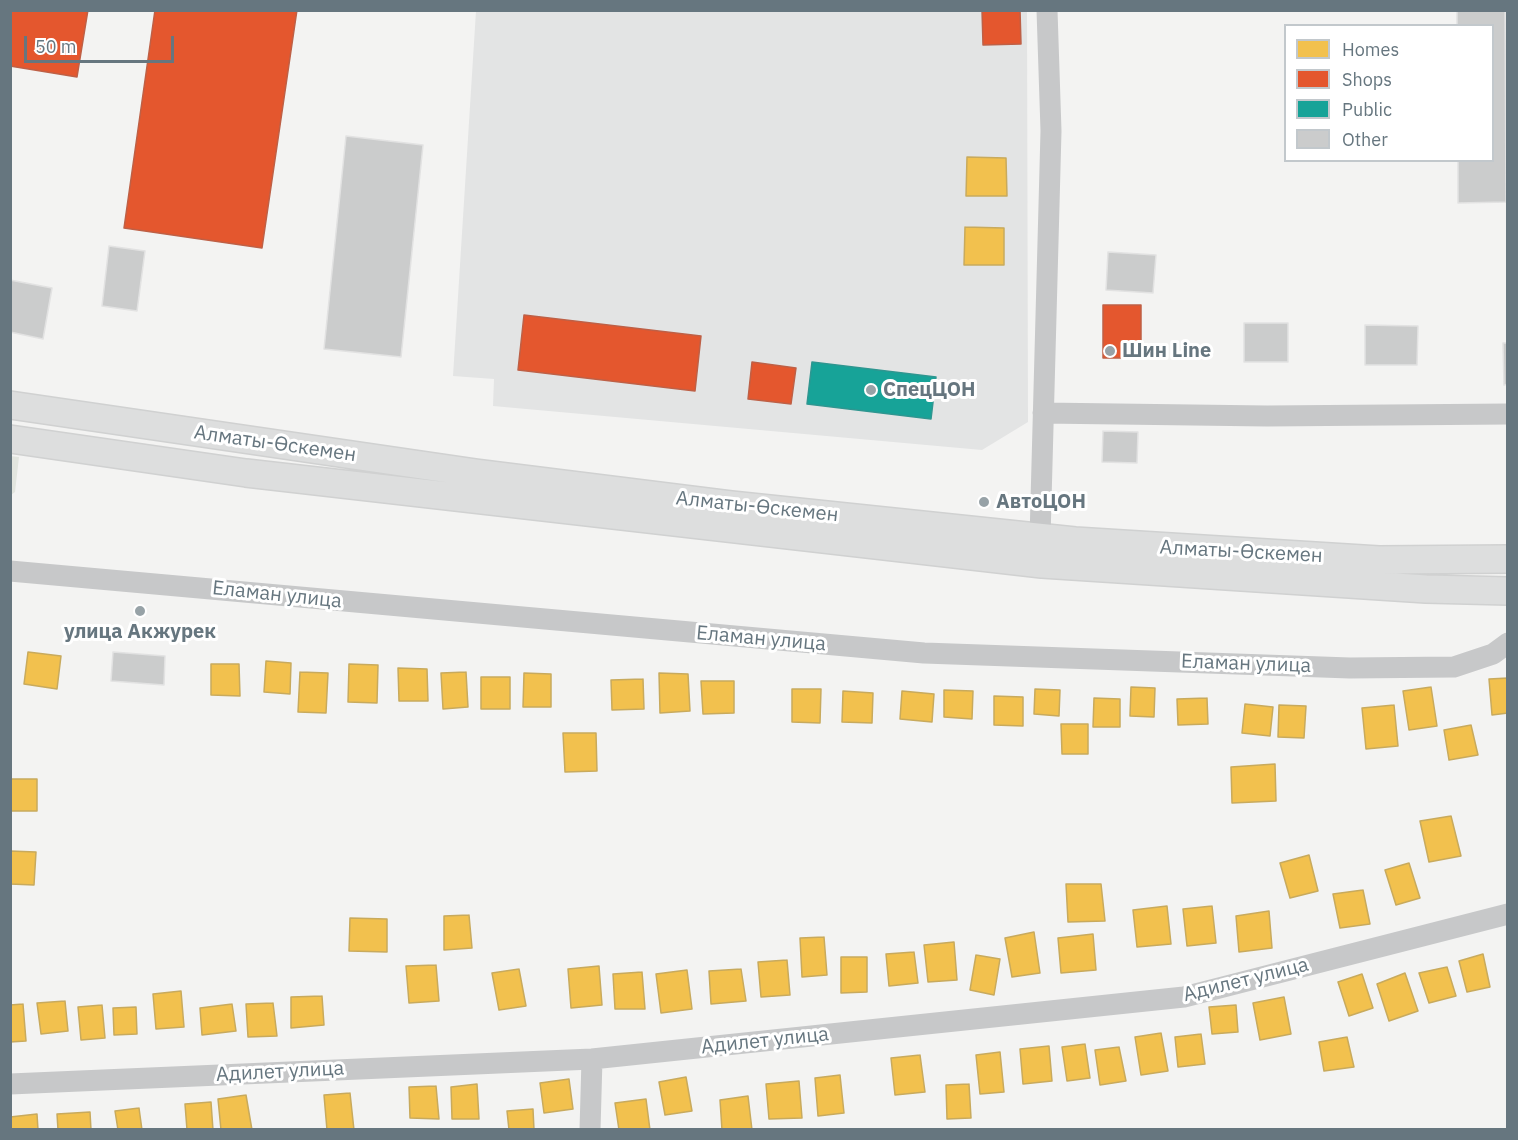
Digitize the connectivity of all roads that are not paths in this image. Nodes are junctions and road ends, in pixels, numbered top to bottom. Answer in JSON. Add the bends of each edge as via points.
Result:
{"nodes":[{"id":1,"x":1047,"y":10,"type":"edge"},
{"id":2,"x":10,"y":405,"type":"edge"},
{"id":3,"x":1043,"y":413,"type":"junction"},
{"id":4,"x":1508,"y":414,"type":"edge"},
{"id":5,"x":10,"y":439,"type":"edge"},
{"id":6,"x":1040,"y":538,"type":"junction"},
{"id":7,"x":1508,"y":559,"type":"edge"},
{"id":8,"x":1426,"y":560,"type":"junction"},
{"id":9,"x":10,"y":571,"type":"edge"},
{"id":10,"x":1426,"y":589,"type":"junction"},
{"id":11,"x":1508,"y":591,"type":"edge"},
{"id":12,"x":1508,"y":643,"type":"edge"},
{"id":13,"x":1508,"y":914,"type":"edge"},
{"id":14,"x":592,"y":1059,"type":"junction"},
{"id":15,"x":10,"y":1084,"type":"edge"},
{"id":16,"x":591,"y":1130,"type":"edge"}],
"edges":[{"from":1,"to":3,"type":"street","via":[[1051,131]]},
{"from":2,"to":6,"type":"main road","name":"Алматы-Өскемен","via":[[511,477]]},
{"from":3,"to":4,"type":"street"},
{"from":3,"to":6,"type":"street"},
{"from":5,"to":10,"type":"main road","name":"Алматы-Өскемен","via":[[258,475],[1042,564]]},
{"from":6,"to":8,"type":"main road","name":"Алматы-Өскемен"},
{"from":7,"to":8,"type":"main road","name":"Алматы-Өскемен"},
{"from":8,"to":10,"type":"main road"},
{"from":9,"to":12,"type":"street","name":"Еламан улица","via":[[924,653],[1350,668],[1454,667],[1493,654]]},
{"from":10,"to":11,"type":"main road","name":"Алматы-Өскемен"},
{"from":13,"to":14,"type":"street","name":"Адилет улица","via":[[1184,997]]},
{"from":14,"to":15,"type":"street","name":"Адилет улица"},
{"from":14,"to":16,"type":"street"}]}
